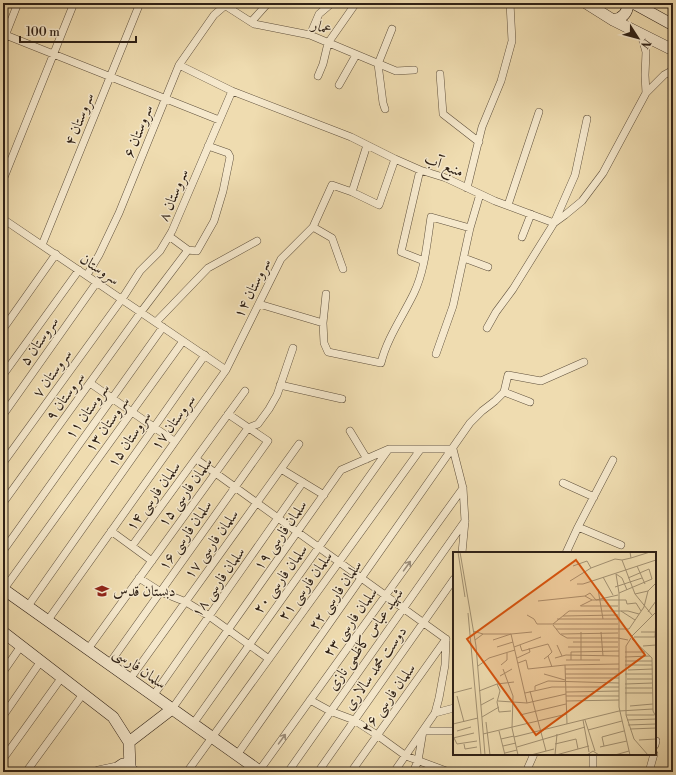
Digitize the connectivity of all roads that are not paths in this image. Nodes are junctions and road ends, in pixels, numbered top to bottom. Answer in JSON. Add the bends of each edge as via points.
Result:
{"nodes":[{"id":1,"x":18,"y":3,"type":"edge"},
{"id":2,"x":74,"y":3,"type":"edge"},
{"id":3,"x":140,"y":3,"type":"edge"},
{"id":4,"x":268,"y":3,"type":"edge"},
{"id":5,"x":332,"y":3,"type":"edge"},
{"id":6,"x":356,"y":3,"type":"edge"},
{"id":7,"x":510,"y":3,"type":"edge"},
{"id":8,"x":586,"y":3,"type":"edge"},
{"id":9,"x":627,"y":3,"type":"edge"},
{"id":10,"x":633,"y":3,"type":"edge"},
{"id":11,"x":226,"y":4,"type":"edge"},
{"id":12,"x":613,"y":20,"type":"junction"},
{"id":13,"x":251,"y":22,"type":"junction"},
{"id":14,"x":673,"y":25,"type":"edge"},
{"id":15,"x":392,"y":29,"type":"dead end"},
{"id":16,"x":641,"y":34,"type":"junction"},
{"id":17,"x":310,"y":35,"type":"junction"},
{"id":18,"x":4,"y":37,"type":"edge"},
{"id":19,"x":328,"y":43,"type":"junction"},
{"id":20,"x":673,"y":50,"type":"edge"},
{"id":21,"x":54,"y":54,"type":"junction"},
{"id":22,"x":356,"y":55,"type":"junction"},
{"id":23,"x":378,"y":64,"type":"junction"},
{"id":24,"x":180,"y":65,"type":"junction"},
{"id":25,"x":414,"y":70,"type":"dead end"},
{"id":26,"x":673,"y":70,"type":"edge"},
{"id":27,"x":440,"y":74,"type":"dead end"},
{"id":28,"x":318,"y":76,"type":"dead end"},
{"id":29,"x":110,"y":77,"type":"junction"},
{"id":30,"x":339,"y":85,"type":"dead end"},
{"id":31,"x":232,"y":90,"type":"junction"},
{"id":32,"x":646,"y":93,"type":"junction"},
{"id":33,"x":165,"y":99,"type":"junction"},
{"id":34,"x":385,"y":108,"type":"dead end"},
{"id":35,"x":540,"y":112,"type":"dead end"},
{"id":36,"x":587,"y":119,"type":"dead end"},
{"id":37,"x":219,"y":120,"type":"junction"},
{"id":38,"x":479,"y":142,"type":"junction"},
{"id":39,"x":367,"y":145,"type":"junction"},
{"id":40,"x":208,"y":146,"type":"junction"},
{"id":41,"x":395,"y":159,"type":"junction"},
{"id":42,"x":420,"y":170,"type":"junction"},
{"id":43,"x":3,"y":180,"type":"edge"},
{"id":44,"x":467,"y":188,"type":"junction"},
{"id":45,"x":352,"y":192,"type":"junction"},
{"id":46,"x":480,"y":194,"type":"junction"},
{"id":47,"x":508,"y":205,"type":"junction"},
{"id":48,"x":531,"y":214,"type":"junction"},
{"id":49,"x":3,"y":218,"type":"edge"},
{"id":50,"x":554,"y":223,"type":"junction"},
{"id":51,"x":313,"y":226,"type":"junction"},
{"id":52,"x":470,"y":228,"type":"junction"},
{"id":53,"x":169,"y":236,"type":"junction"},
{"id":54,"x":522,"y":237,"type":"dead end"},
{"id":55,"x":257,"y":241,"type":"dead end"},
{"id":56,"x":42,"y":245,"type":"junction"},
{"id":57,"x":188,"y":250,"type":"junction"},
{"id":58,"x":56,"y":254,"type":"junction"},
{"id":59,"x":464,"y":258,"type":"junction"},
{"id":60,"x":424,"y":261,"type":"junction"},
{"id":61,"x":488,"y":267,"type":"dead end"},
{"id":62,"x":343,"y":269,"type":"dead end"},
{"id":63,"x":78,"y":270,"type":"junction"},
{"id":64,"x":87,"y":275,"type":"junction"},
{"id":65,"x":97,"y":282,"type":"junction"},
{"id":66,"x":326,"y":294,"type":"dead end"},
{"id":67,"x":122,"y":299,"type":"junction"},
{"id":68,"x":259,"y":304,"type":"junction"},
{"id":69,"x":141,"y":312,"type":"junction"},
{"id":70,"x":156,"y":322,"type":"junction"},
{"id":71,"x":323,"y":323,"type":"junction"},
{"id":72,"x":163,"y":327,"type":"junction"},
{"id":73,"x":487,"y":328,"type":"dead end"},
{"id":74,"x":3,"y":329,"type":"edge"},
{"id":75,"x":183,"y":341,"type":"junction"},
{"id":76,"x":294,"y":348,"type":"dead end"},
{"id":77,"x":436,"y":354,"type":"dead end"},
{"id":78,"x":205,"y":355,"type":"junction"},
{"id":79,"x":584,"y":362,"type":"dead end"},
{"id":80,"x":226,"y":370,"type":"junction"},
{"id":81,"x":3,"y":375,"type":"edge"},
{"id":82,"x":90,"y":383,"type":"junction"},
{"id":83,"x":280,"y":385,"type":"junction"},
{"id":84,"x":245,"y":391,"type":"dead end"},
{"id":85,"x":504,"y":392,"type":"junction"},
{"id":86,"x":112,"y":398,"type":"junction"},
{"id":87,"x":342,"y":399,"type":"dead end"},
{"id":88,"x":530,"y":402,"type":"dead end"},
{"id":89,"x":132,"y":412,"type":"junction"},
{"id":90,"x":228,"y":414,"type":"junction"},
{"id":91,"x":3,"y":415,"type":"edge"},
{"id":92,"x":153,"y":427,"type":"junction"},
{"id":93,"x":248,"y":428,"type":"junction"},
{"id":94,"x":350,"y":431,"type":"dead end"},
{"id":95,"x":174,"y":441,"type":"junction"},
{"id":96,"x":299,"y":444,"type":"dead end"},
{"id":97,"x":388,"y":449,"type":"junction"},
{"id":98,"x":453,"y":449,"type":"junction"},
{"id":99,"x":420,"y":450,"type":"junction"},
{"id":100,"x":196,"y":459,"type":"junction"},
{"id":101,"x":367,"y":459,"type":"junction"},
{"id":102,"x":613,"y":460,"type":"dead end"},
{"id":103,"x":3,"y":463,"type":"edge"},
{"id":104,"x":281,"y":468,"type":"junction"},
{"id":105,"x":215,"y":473,"type":"junction"},
{"id":106,"x":303,"y":482,"type":"junction"},
{"id":107,"x":563,"y":483,"type":"dead end"},
{"id":108,"x":235,"y":487,"type":"junction"},
{"id":109,"x":463,"y":488,"type":"junction"},
{"id":110,"x":324,"y":495,"type":"junction"},
{"id":111,"x":594,"y":497,"type":"junction"},
{"id":112,"x":3,"y":503,"type":"edge"},
{"id":113,"x":256,"y":503,"type":"junction"},
{"id":114,"x":278,"y":519,"type":"junction"},
{"id":115,"x":465,"y":521,"type":"junction"},
{"id":116,"x":578,"y":527,"type":"junction"},
{"id":117,"x":111,"y":531,"type":"junction"},
{"id":118,"x":297,"y":532,"type":"junction"},
{"id":119,"x":621,"y":545,"type":"dead end"},
{"id":120,"x":132,"y":546,"type":"junction"},
{"id":121,"x":318,"y":548,"type":"junction"},
{"id":122,"x":3,"y":551,"type":"edge"},
{"id":123,"x":462,"y":552,"type":"edge"},
{"id":124,"x":566,"y":552,"type":"edge"},
{"id":125,"x":152,"y":561,"type":"junction"},
{"id":126,"x":339,"y":562,"type":"junction"},
{"id":127,"x":140,"y":578,"type":"junction"},
{"id":128,"x":362,"y":579,"type":"junction"},
{"id":129,"x":453,"y":580,"type":"edge"},
{"id":130,"x":4,"y":589,"type":"edge"},
{"id":131,"x":161,"y":592,"type":"junction"},
{"id":132,"x":385,"y":596,"type":"junction"},
{"id":133,"x":186,"y":602,"type":"junction"},
{"id":134,"x":28,"y":606,"type":"junction"},
{"id":135,"x":402,"y":608,"type":"junction"},
{"id":136,"x":209,"y":616,"type":"junction"},
{"id":137,"x":48,"y":620,"type":"junction"},
{"id":138,"x":423,"y":623,"type":"junction"},
{"id":139,"x":228,"y":630,"type":"junction"},
{"id":140,"x":3,"y":632,"type":"edge"},
{"id":141,"x":446,"y":639,"type":"junction"},
{"id":142,"x":249,"y":645,"type":"junction"},
{"id":143,"x":21,"y":646,"type":"junction"},
{"id":144,"x":88,"y":649,"type":"junction"},
{"id":145,"x":269,"y":659,"type":"junction"},
{"id":146,"x":41,"y":662,"type":"junction"},
{"id":147,"x":109,"y":664,"type":"junction"},
{"id":148,"x":3,"y":672,"type":"edge"},
{"id":149,"x":62,"y":677,"type":"junction"},
{"id":150,"x":130,"y":679,"type":"junction"},
{"id":151,"x":83,"y":694,"type":"junction"},
{"id":152,"x":153,"y":696,"type":"junction"},
{"id":153,"x":310,"y":700,"type":"junction"},
{"id":154,"x":453,"y":708,"type":"edge"},
{"id":155,"x":172,"y":709,"type":"junction"},
{"id":156,"x":330,"y":711,"type":"junction"},
{"id":157,"x":435,"y":714,"type":"junction"},
{"id":158,"x":3,"y":716,"type":"edge"},
{"id":159,"x":354,"y":720,"type":"junction"},
{"id":160,"x":193,"y":724,"type":"junction"},
{"id":161,"x":423,"y":731,"type":"junction"},
{"id":162,"x":453,"y":731,"type":"edge"},
{"id":163,"x":377,"y":735,"type":"junction"},
{"id":164,"x":212,"y":738,"type":"junction"},
{"id":165,"x":129,"y":742,"type":"junction"},
{"id":166,"x":534,"y":755,"type":"edge"},
{"id":167,"x":593,"y":755,"type":"edge"},
{"id":168,"x":654,"y":755,"type":"edge"},
{"id":169,"x":237,"y":756,"type":"junction"},
{"id":170,"x":406,"y":756,"type":"junction"},
{"id":171,"x":3,"y":759,"type":"edge"},
{"id":172,"x":418,"y":760,"type":"junction"},
{"id":173,"x":117,"y":770,"type":"edge"},
{"id":174,"x":132,"y":770,"type":"edge"},
{"id":175,"x":260,"y":771,"type":"edge"},
{"id":176,"x":26,"y":772,"type":"edge"},
{"id":177,"x":98,"y":772,"type":"edge"},
{"id":178,"x":187,"y":772,"type":"edge"},
{"id":179,"x":288,"y":772,"type":"edge"},
{"id":180,"x":318,"y":772,"type":"edge"},
{"id":181,"x":351,"y":772,"type":"edge"},
{"id":182,"x":394,"y":772,"type":"edge"},
{"id":183,"x":413,"y":772,"type":"edge"},
{"id":184,"x":449,"y":772,"type":"edge"},
{"id":185,"x":526,"y":772,"type":"edge"},
{"id":186,"x":593,"y":772,"type":"edge"},
{"id":187,"x":649,"y":772,"type":"edge"}],
"edges":[{"from":1,"to":18,"type":"street"},
{"from":2,"to":21,"type":"street"},
{"from":3,"to":29,"type":"street","name":"سروستان ۴"},
{"from":4,"to":13,"type":"street"},
{"from":5,"to":17,"type":"street","via":[[319,14]]},
{"from":6,"to":19,"type":"street"},
{"from":7,"to":38,"type":"street","via":[[512,41]]},
{"from":8,"to":12,"type":"street"},
{"from":9,"to":12,"type":"street","via":[[623,16],[619,20]]},
{"from":10,"to":14,"type":"street"},
{"from":11,"to":13,"type":"street","name":"عمار"},
{"from":11,"to":24,"type":"street","name":"سروستان ۶","via":[[214,16]]},
{"from":12,"to":16,"type":"street"},
{"from":13,"to":17,"type":"street","name":"عمار"},
{"from":15,"to":23,"type":"street"},
{"from":16,"to":20,"type":"street"},
{"from":16,"to":32,"type":"street","via":[[646,52]]},
{"from":17,"to":19,"type":"street","name":"عمار"},
{"from":18,"to":21,"type":"street"},
{"from":19,"to":22,"type":"street","name":"عمار"},
{"from":19,"to":28,"type":"street"},
{"from":21,"to":29,"type":"street"},
{"from":21,"to":43,"type":"street"},
{"from":22,"to":23,"type":"street","name":"عمار"},
{"from":22,"to":30,"type":"street"},
{"from":23,"to":25,"type":"street","name":"عمار","via":[[396,71]]},
{"from":23,"to":34,"type":"street"},
{"from":24,"to":31,"type":"street","name":"منبع آب"},
{"from":24,"to":33,"type":"street","name":"سروستان ۶"},
{"from":26,"to":32,"type":"street","via":[[664,75]]},
{"from":27,"to":38,"type":"street","via":[[443,114]]},
{"from":29,"to":33,"type":"street"},
{"from":29,"to":56,"type":"street","name":"سروستان ۴"},
{"from":31,"to":37,"type":"street","name":"سروستان ۸"},
{"from":31,"to":39,"type":"street","name":"منبع آب"},
{"from":32,"to":50,"type":"street","via":[[603,173],[582,201]]},
{"from":33,"to":37,"type":"street"},
{"from":33,"to":64,"type":"street","name":"سروستان ۶","via":[[119,212]]},
{"from":35,"to":47,"type":"street"},
{"from":36,"to":50,"type":"street","via":[[575,175]]},
{"from":37,"to":40,"type":"street","name":"سروستان ۸"},
{"from":38,"to":44,"type":"street"},
{"from":39,"to":41,"type":"street","name":"منبع آب"},
{"from":39,"to":45,"type":"street"},
{"from":40,"to":53,"type":"street","name":"سروستان ۸"},
{"from":40,"to":57,"type":"street","via":[[228,153],[230,157],[214,221],[197,251]]},
{"from":41,"to":42,"type":"street","name":"منبع آب"},
{"from":41,"to":45,"type":"street","via":[[379,205]]},
{"from":42,"to":44,"type":"street","name":"منبع آب"},
{"from":42,"to":60,"type":"street","via":[[401,252]]},
{"from":44,"to":46,"type":"street","name":"منبع آب"},
{"from":45,"to":51,"type":"street","name":"سروستان ۱۴","via":[[332,185]]},
{"from":46,"to":47,"type":"street","name":"منبع آب"},
{"from":46,"to":52,"type":"street"},
{"from":47,"to":48,"type":"street","name":"منبع آب"},
{"from":48,"to":50,"type":"street","name":"منبع آب"},
{"from":48,"to":54,"type":"street"},
{"from":49,"to":56,"type":"street","name":"سروستان"},
{"from":50,"to":73,"type":"street"},
{"from":51,"to":62,"type":"street","via":[[332,238]]},
{"from":51,"to":68,"type":"street","name":"سروستان ۱۴","via":[[281,259]]},
{"from":52,"to":59,"type":"street"},
{"from":52,"to":60,"type":"street","via":[[432,217]]},
{"from":53,"to":57,"type":"street"},
{"from":53,"to":67,"type":"street","name":"سروستان ۸","via":[[160,251],[140,271]]},
{"from":55,"to":70,"type":"street","via":[[208,268]]},
{"from":56,"to":58,"type":"street","name":"سروستان"},
{"from":57,"to":69,"type":"street","name":"سروستان ۹"},
{"from":58,"to":63,"type":"street","name":"سروستان"},
{"from":58,"to":74,"type":"street"},
{"from":59,"to":61,"type":"street"},
{"from":59,"to":77,"type":"street","via":[[453,306]]},
{"from":60,"to":71,"type":"street","via":[[415,292],[388,342],[381,363],[328,352],[324,343]]},
{"from":63,"to":64,"type":"street","name":"سروستان"},
{"from":63,"to":81,"type":"street"},
{"from":64,"to":65,"type":"street","name":"سروستان"},
{"from":65,"to":67,"type":"street","name":"سروستان"},
{"from":65,"to":91,"type":"street","name":"سروستان ۵"},
{"from":66,"to":71,"type":"street"},
{"from":67,"to":69,"type":"street","name":"سروستان"},
{"from":67,"to":103,"type":"street","name":"سروستان ۷"},
{"from":68,"to":71,"type":"street"},
{"from":68,"to":80,"type":"street","name":"سروستان ۱۴"},
{"from":69,"to":70,"type":"street","name":"سروستان"},
{"from":69,"to":82,"type":"street","name":"سروستان ۹"},
{"from":70,"to":72,"type":"street","name":"سروستان"},
{"from":72,"to":75,"type":"street","name":"سروستان"},
{"from":72,"to":86,"type":"street","name":"سروستان ۱۱"},
{"from":75,"to":78,"type":"street"},
{"from":75,"to":89,"type":"street","name":"سروستان ۱۳"},
{"from":76,"to":83,"type":"street","name":"سلمان فارسی ۱۵"},
{"from":78,"to":80,"type":"street"},
{"from":78,"to":92,"type":"street","name":"سروستان ۱۵"},
{"from":79,"to":85,"type":"street","via":[[541,381],[508,375]]},
{"from":80,"to":95,"type":"street","name":"سروستان ۱۷"},
{"from":82,"to":86,"type":"street"},
{"from":82,"to":112,"type":"street","name":"سروستان ۹"},
{"from":83,"to":87,"type":"street"},
{"from":83,"to":93,"type":"street","name":"سلمان فارسی ۱۵","via":[[277,395],[258,424]]},
{"from":84,"to":90,"type":"street","name":"سلمان فارسی ۱۴"},
{"from":85,"to":88,"type":"street"},
{"from":85,"to":98,"type":"street","via":[[470,423]]},
{"from":86,"to":89,"type":"street"},
{"from":86,"to":122,"type":"street","name":"سروستان ۱۱"},
{"from":89,"to":92,"type":"street"},
{"from":89,"to":130,"type":"street","name":"سروستان ۱۳"},
{"from":90,"to":93,"type":"street"},
{"from":90,"to":100,"type":"street","name":"سلمان فارسی ۱۴"},
{"from":92,"to":95,"type":"street"},
{"from":92,"to":134,"type":"street","name":"سروستان ۱۵"},
{"from":93,"to":105,"type":"street","name":"سلمان فارسی ۱۵"},
{"from":93,"to":108,"type":"street","name":"سلمان فارسی ۱۶","via":[[268,441]]},
{"from":94,"to":101,"type":"street"},
{"from":95,"to":117,"type":"street","name":"سروستان ۱۷"},
{"from":96,"to":104,"type":"street","name":"سلمان فارسی ۱۷"},
{"from":97,"to":99,"type":"street","name":"سلمان فارسی ۱۹"},
{"from":97,"to":101,"type":"street","name":"سلمان فارسی ۱۹"},
{"from":97,"to":121,"type":"street","name":"سلمان فارسی ۲۰"},
{"from":98,"to":99,"type":"street","name":"سلمان فارسی ۱۹"},
{"from":98,"to":109,"type":"street"},
{"from":98,"to":128,"type":"street","name":"سلمان فارسی ۲۲"},
{"from":99,"to":126,"type":"street","name":"سلمان فارسی ۲۱"},
{"from":100,"to":105,"type":"street"},
{"from":100,"to":120,"type":"street","name":"سلمان فارسی ۱۴"},
{"from":101,"to":110,"type":"street","name":"سلمان فارسی ۱۹","via":[[342,470]]},
{"from":102,"to":111,"type":"street"},
{"from":104,"to":106,"type":"street"},
{"from":104,"to":113,"type":"street","name":"سلمان فارسی ۱۷"},
{"from":105,"to":108,"type":"street"},
{"from":105,"to":125,"type":"street","name":"سلمان فارسی ۱۵"},
{"from":106,"to":110,"type":"street"},
{"from":106,"to":114,"type":"street","name":"سلمان فارسی ۱۸"},
{"from":107,"to":111,"type":"street"},
{"from":108,"to":113,"type":"street"},
{"from":108,"to":131,"type":"street","name":"سلمان فارسی ۱۶"},
{"from":109,"to":115,"type":"street"},
{"from":132,"to":109,"type":"street","name":"سلمان فارسی ۲۳","one_way":true},
{"from":110,"to":118,"type":"street","name":"سلمان فارسی ۱۹"},
{"from":111,"to":116,"type":"street"},
{"from":113,"to":114,"type":"street"},
{"from":113,"to":133,"type":"street","name":"سلمان فارسی ۱۷"},
{"from":114,"to":118,"type":"street"},
{"from":114,"to":136,"type":"street","name":"سلمان فارسی ۱۸"},
{"from":115,"to":123,"type":"street"},
{"from":115,"to":135,"type":"street","name":"شهید عباس کاظمی نازی"},
{"from":116,"to":119,"type":"street"},
{"from":116,"to":124,"type":"street"},
{"from":117,"to":120,"type":"street","name":"سلمان فارسی ۱۴"},
{"from":117,"to":137,"type":"street","name":"سلمان فارسی ۱۴"},
{"from":118,"to":121,"type":"street"},
{"from":118,"to":139,"type":"street","name":"سلمان فارسی ۱۹"},
{"from":120,"to":125,"type":"street"},
{"from":121,"to":126,"type":"street"},
{"from":121,"to":142,"type":"street","name":"سلمان فارسی ۲۰"},
{"from":125,"to":127,"type":"street","name":"سلمان فارسی ۱۵"},
{"from":126,"to":128,"type":"street"},
{"from":126,"to":145,"type":"street","name":"سلمان فارسی ۲۱"},
{"from":127,"to":131,"type":"street"},
{"from":127,"to":144,"type":"street","name":"سلمان فارسی ۱۵"},
{"from":128,"to":132,"type":"street"},
{"from":128,"to":169,"type":"street","name":"سلمان فارسی ۲۲"},
{"from":129,"to":138,"type":"street","name":"دوست محمد سالاری"},
{"from":130,"to":134,"type":"street","name":"سلمان فارسی"},
{"from":131,"to":133,"type":"street"},
{"from":131,"to":147,"type":"street","name":"سلمان فارسی ۱۶"},
{"from":132,"to":135,"type":"street"},
{"from":132,"to":153,"type":"street","name":"سلمان فارسی ۲۳"},
{"from":133,"to":136,"type":"street"},
{"from":133,"to":150,"type":"street","name":"سلمان فارسی ۱۷"},
{"from":134,"to":137,"type":"street","name":"سلمان فارسی"},
{"from":135,"to":138,"type":"street"},
{"from":135,"to":156,"type":"street","name":"شهید عباس کاظمی نازی"},
{"from":136,"to":139,"type":"street"},
{"from":136,"to":152,"type":"street","name":"سلمان فارسی ۱۸"},
{"from":137,"to":144,"type":"street","name":"سلمان فارسی"},
{"from":138,"to":141,"type":"street"},
{"from":138,"to":159,"type":"street","name":"دوست محمد سالاری"},
{"from":139,"to":142,"type":"street"},
{"from":139,"to":155,"type":"street","name":"سلمان فارسی ۱۹"},
{"from":140,"to":143,"type":"street"},
{"from":141,"to":157,"type":"street","via":[[445,665]]},
{"from":141,"to":163,"type":"street","name":"سلمان فارسی ۲۶"},
{"from":142,"to":145,"type":"street"},
{"from":142,"to":160,"type":"street","name":"سلمان فارسی ۲۰"},
{"from":143,"to":146,"type":"street"},
{"from":143,"to":148,"type":"street"},
{"from":144,"to":147,"type":"street","name":"سلمان فارسی"},
{"from":145,"to":164,"type":"street","name":"سلمان فارسی ۲۱"},
{"from":146,"to":149,"type":"street"},
{"from":146,"to":158,"type":"street"},
{"from":147,"to":150,"type":"street","name":"سلمان فارسی"},
{"from":149,"to":151,"type":"street"},
{"from":149,"to":171,"type":"street"},
{"from":150,"to":152,"type":"street","name":"سلمان فارسی"},
{"from":151,"to":165,"type":"street","via":[[113,717]]},
{"from":151,"to":176,"type":"street"},
{"from":152,"to":155,"type":"street","name":"سلمان فارسی"},
{"from":153,"to":156,"type":"street"},
{"from":175,"to":153,"type":"street","name":"سلمان فارسی ۲۳","one_way":true},
{"from":154,"to":157,"type":"street"},
{"from":155,"to":160,"type":"street","name":"سلمان فارسی"},
{"from":155,"to":165,"type":"street"},
{"from":156,"to":159,"type":"street"},
{"from":156,"to":179,"type":"street","name":"شهید عباس کاظمی نازی"},
{"from":157,"to":161,"type":"street"},
{"from":159,"to":163,"type":"street"},
{"from":159,"to":180,"type":"street","name":"دوست محمد سالاری"},
{"from":160,"to":164,"type":"street","name":"سلمان فارسی"},
{"from":161,"to":162,"type":"street"},
{"from":161,"to":170,"type":"street"},
{"from":161,"to":172,"type":"street"},
{"from":163,"to":170,"type":"street"},
{"from":163,"to":181,"type":"street","name":"سلمان فارسی ۲۶"},
{"from":164,"to":169,"type":"street","name":"سلمان فارسی"},
{"from":164,"to":178,"type":"street","name":"سلمان فارسی ۲۱"},
{"from":165,"to":174,"type":"street"},
{"from":166,"to":185,"type":"street"},
{"from":167,"to":186,"type":"street"},
{"from":168,"to":187,"type":"street"},
{"from":169,"to":175,"type":"street","name":"سلمان فارسی"},
{"from":170,"to":172,"type":"street"},
{"from":170,"to":182,"type":"street"},
{"from":172,"to":183,"type":"street"},
{"from":172,"to":184,"type":"street"},
{"from":173,"to":174,"type":"street","via":[[123,764]]},
{"from":173,"to":177,"type":"street"}]}
